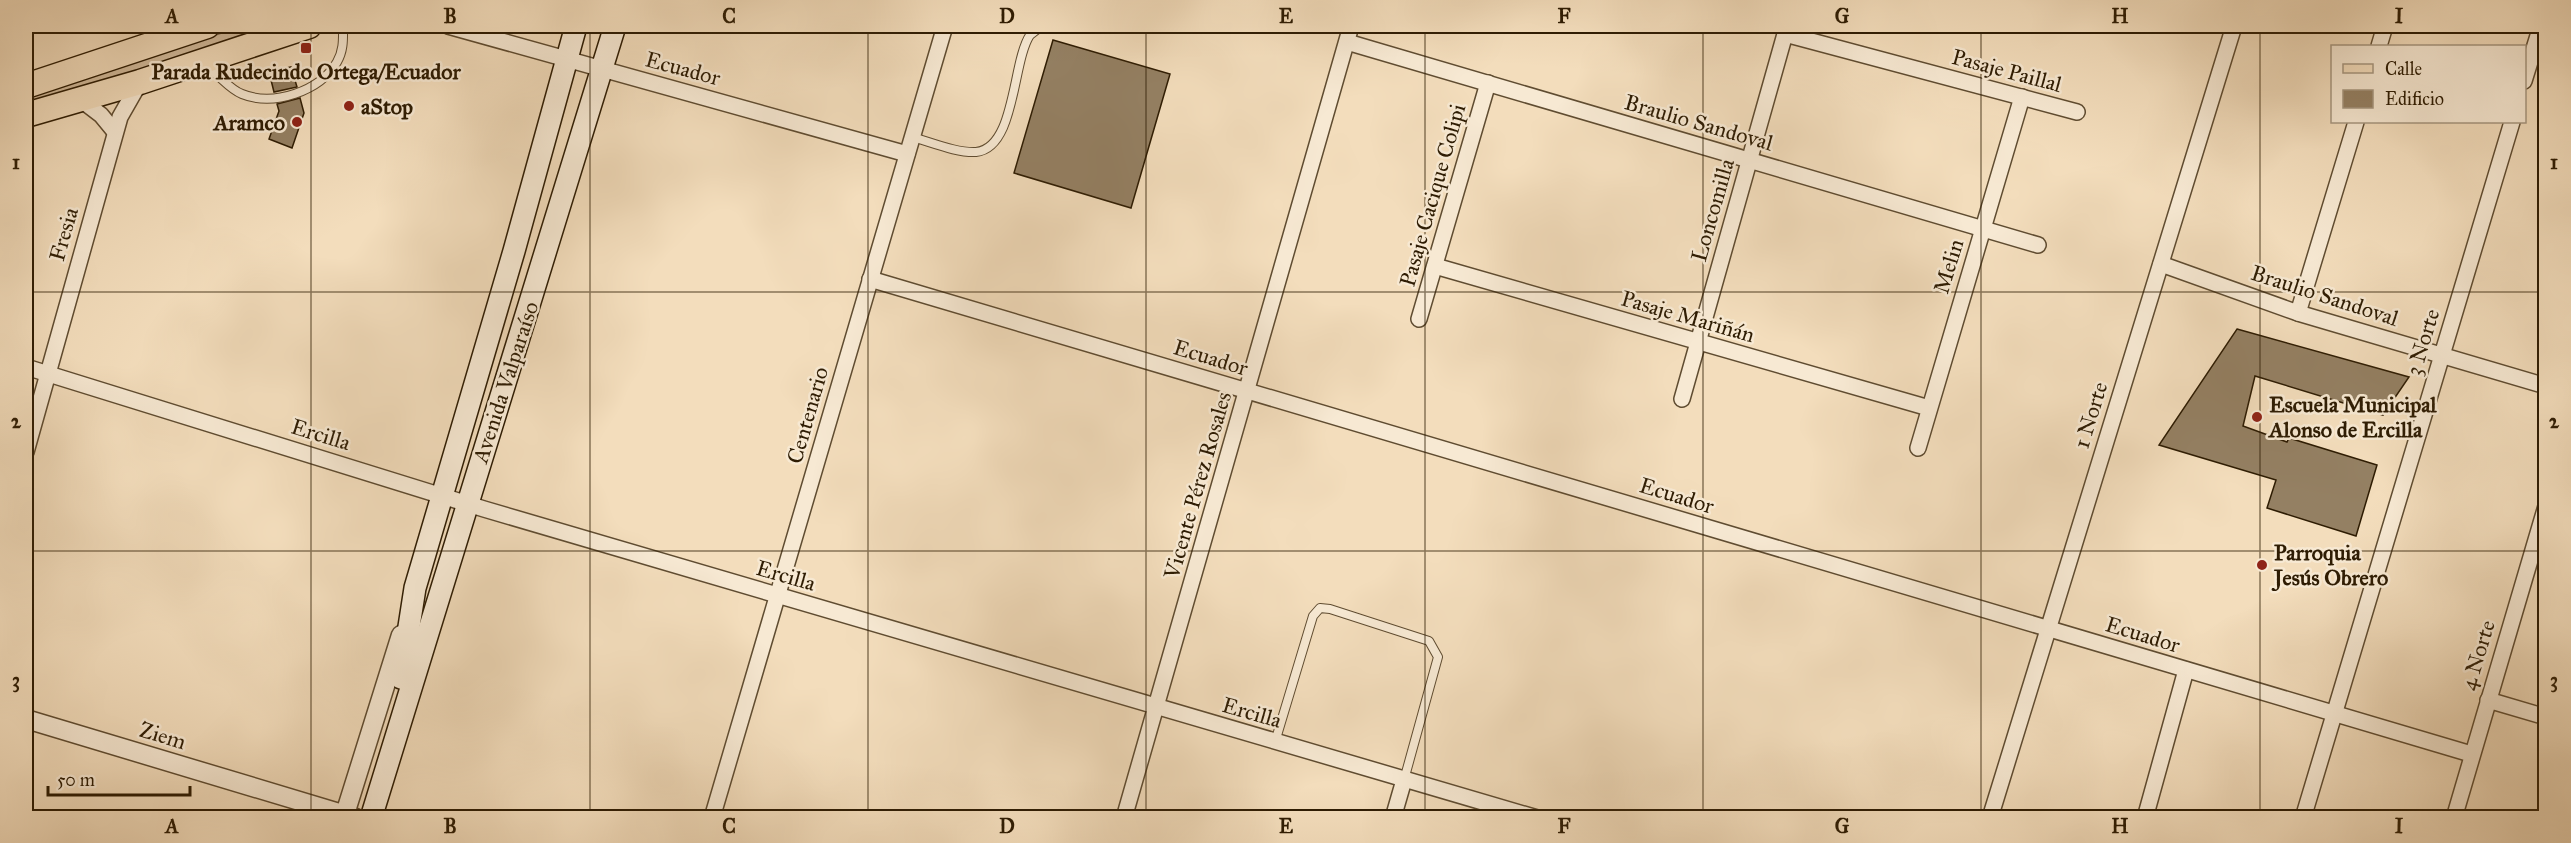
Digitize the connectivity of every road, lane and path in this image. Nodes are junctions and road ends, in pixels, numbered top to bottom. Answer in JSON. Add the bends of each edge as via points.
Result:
{"nodes":[{"id":1,"x":207,"y":26,"type":"edge"},
{"id":2,"x":309,"y":26,"type":"edge"},
{"id":3,"x":343,"y":26,"type":"edge"},
{"id":4,"x":448,"y":26,"type":"edge"},
{"id":5,"x":576,"y":26,"type":"edge"},
{"id":6,"x":615,"y":26,"type":"edge"},
{"id":7,"x":945,"y":26,"type":"edge"},
{"id":8,"x":1065,"y":26,"type":"edge"},
{"id":9,"x":1351,"y":26,"type":"edge"},
{"id":10,"x":2234,"y":26,"type":"edge"},
{"id":11,"x":2385,"y":26,"type":"edge"},
{"id":12,"x":2544,"y":26,"type":"edge"},
{"id":13,"x":1785,"y":34,"type":"joint"},
{"id":14,"x":1347,"y":42,"type":"junction"},
{"id":15,"x":2379,"y":45,"type":"edge"},
{"id":16,"x":565,"y":59,"type":"junction"},
{"id":17,"x":192,"y":64,"type":"junction"},
{"id":18,"x":602,"y":69,"type":"junction"},
{"id":19,"x":2526,"y":76,"type":"edge"},
{"id":20,"x":140,"y":82,"type":"junction"},
{"id":21,"x":1488,"y":84,"type":"junction"},
{"id":22,"x":26,"y":86,"type":"edge"},
{"id":23,"x":2022,"y":97,"type":"junction"},
{"id":24,"x":80,"y":99,"type":"junction"},
{"id":25,"x":2077,"y":112,"type":"dead end"},
{"id":26,"x":26,"y":115,"type":"edge"},
{"id":27,"x":2356,"y":123,"type":"edge"},
{"id":28,"x":2512,"y":123,"type":"edge"},
{"id":29,"x":115,"y":132,"type":"junction"},
{"id":30,"x":912,"y":137,"type":"junction"},
{"id":31,"x":907,"y":154,"type":"junction"},
{"id":32,"x":1749,"y":160,"type":"junction"},
{"id":33,"x":1983,"y":229,"type":"junction"},
{"id":34,"x":2038,"y":245,"type":"dead end"},
{"id":35,"x":2161,"y":264,"type":"junction"},
{"id":36,"x":1435,"y":266,"type":"junction"},
{"id":37,"x":870,"y":279,"type":"junction"},
{"id":38,"x":2298,"y":313,"type":"junction"},
{"id":39,"x":1419,"y":319,"type":"dead end"},
{"id":40,"x":1697,"y":343,"type":"junction"},
{"id":41,"x":2442,"y":355,"type":"junction"},
{"id":42,"x":26,"y":367,"type":"edge"},
{"id":43,"x":48,"y":374,"type":"junction"},
{"id":44,"x":2546,"y":386,"type":"edge"},
{"id":45,"x":1248,"y":391,"type":"junction"},
{"id":46,"x":1682,"y":399,"type":"dead end"},
{"id":47,"x":1929,"y":408,"type":"junction"},
{"id":48,"x":1918,"y":448,"type":"dead end"},
{"id":49,"x":26,"y":452,"type":"edge"},
{"id":50,"x":442,"y":494,"type":"junction"},
{"id":51,"x":466,"y":503,"type":"junction"},
{"id":52,"x":2546,"y":506,"type":"edge"},
{"id":53,"x":415,"y":588,"type":"junction"},
{"id":54,"x":777,"y":596,"type":"junction"},
{"id":55,"x":2048,"y":629,"type":"junction"},
{"id":56,"x":2186,"y":670,"type":"junction"},
{"id":57,"x":2488,"y":700,"type":"junction"},
{"id":58,"x":1155,"y":707,"type":"junction"},
{"id":59,"x":2334,"y":713,"type":"junction"},
{"id":60,"x":2546,"y":717,"type":"edge"},
{"id":61,"x":26,"y":719,"type":"edge"},
{"id":62,"x":394,"y":739,"type":"junction"},
{"id":63,"x":1275,"y":742,"type":"junction"},
{"id":64,"x":2471,"y":754,"type":"junction"},
{"id":65,"x":1404,"y":780,"type":"junction"},
{"id":66,"x":351,"y":816,"type":"edge"},
{"id":67,"x":371,"y":818,"type":"edge"},
{"id":68,"x":712,"y":818,"type":"edge"},
{"id":69,"x":1124,"y":818,"type":"edge"},
{"id":70,"x":1393,"y":818,"type":"edge"},
{"id":71,"x":1536,"y":818,"type":"edge"},
{"id":72,"x":1990,"y":818,"type":"edge"},
{"id":73,"x":2145,"y":818,"type":"edge"},
{"id":74,"x":2303,"y":818,"type":"edge"},
{"id":75,"x":2454,"y":818,"type":"edge"}],
"edges":[{"from":1,"to":22,"type":"main road"},
{"from":2,"to":17,"type":"main road"},
{"from":3,"to":17,"type":"lane","via":[[338,61],[316,84],[302,91],[276,97],[244,95],[213,71]]},
{"from":4,"to":16,"type":"street","name":"Ecuador"},
{"from":5,"to":16,"type":"main road","name":"Avenida Valparaíso"},
{"from":6,"to":18,"type":"main road","name":"Avenida Valparaíso"},
{"from":7,"to":30,"type":"street","name":"Centenario"},
{"from":8,"to":30,"type":"lane","via":[[1039,28],[1030,35],[1003,128],[988,148],[969,152]]},
{"from":9,"to":14,"type":"street","name":"Vicente Pérez Rosales"},
{"from":10,"to":35,"type":"street","name":"1 Norte"},
{"from":11,"to":15,"type":"street"},
{"from":12,"to":19,"type":"street"},
{"from":13,"to":23,"type":"street","name":"Pasaje Paillal"},
{"from":13,"to":32,"type":"street","name":"Loncomilla"},
{"from":14,"to":21,"type":"street","name":"Braulio Sandoval"},
{"from":14,"to":45,"type":"street","name":"Vicente Pérez Rosales"},
{"from":16,"to":18,"type":"street","name":"Ecuador"},
{"from":16,"to":50,"type":"main road","name":"Avenida Valparaíso","via":[[514,251]]},
{"from":17,"to":20,"type":"main road"},
{"from":18,"to":31,"type":"street","name":"Ecuador"},
{"from":18,"to":51,"type":"main road","name":"Avenida Valparaíso"},
{"from":20,"to":24,"type":"main road"},
{"from":20,"to":29,"type":"street","name":"Fresia","via":[[126,102]]},
{"from":21,"to":32,"type":"street","name":"Braulio Sandoval"},
{"from":21,"to":36,"type":"street","name":"Pasaje Cacique Colipi"},
{"from":23,"to":25,"type":"street","name":"Pasaje Paillal"},
{"from":23,"to":33,"type":"street","name":"Melin"},
{"from":24,"to":26,"type":"main road"},
{"from":24,"to":29,"type":"street"},
{"from":27,"to":38,"type":"street"},
{"from":28,"to":41,"type":"street","name":"3 Norte"},
{"from":29,"to":43,"type":"street","name":"Fresia"},
{"from":30,"to":31,"type":"street","name":"Centenario"},
{"from":31,"to":37,"type":"street","name":"Centenario"},
{"from":32,"to":33,"type":"street","name":"Braulio Sandoval"},
{"from":32,"to":40,"type":"street","name":"Loncomilla"},
{"from":33,"to":34,"type":"street","name":"Braulio Sandoval"},
{"from":33,"to":47,"type":"street","name":"Melin"},
{"from":35,"to":38,"type":"street","name":"Braulio Sandoval"},
{"from":35,"to":55,"type":"street","name":"1 Norte"},
{"from":36,"to":39,"type":"street","name":"Pasaje Cacique Colipi"},
{"from":36,"to":40,"type":"street","name":"Pasaje Mariñán"},
{"from":37,"to":45,"type":"street","name":"Ecuador"},
{"from":37,"to":54,"type":"street","name":"Centenario"},
{"from":38,"to":41,"type":"street","name":"Braulio Sandoval"},
{"from":40,"to":46,"type":"street","name":"Loncomilla"},
{"from":40,"to":47,"type":"street","name":"Pasaje Mariñán"},
{"from":41,"to":44,"type":"street","name":"Braulio Sandoval"},
{"from":41,"to":59,"type":"street","name":"3 Norte"},
{"from":42,"to":43,"type":"street","name":"Ercilla"},
{"from":43,"to":49,"type":"street","name":"Fresia"},
{"from":43,"to":50,"type":"street","name":"Ercilla"},
{"from":45,"to":55,"type":"street","name":"Ecuador"},
{"from":45,"to":58,"type":"street","name":"Vicente Pérez Rosales"},
{"from":47,"to":48,"type":"street","name":"Melin"},
{"from":50,"to":51,"type":"street","name":"Ercilla"},
{"from":50,"to":53,"type":"main road","name":"Avenida Valparaíso"},
{"from":51,"to":54,"type":"street","name":"Ercilla"},
{"from":51,"to":62,"type":"main road","name":"Avenida Valparaíso"},
{"from":52,"to":57,"type":"street","name":"4 Norte"},
{"from":53,"to":62,"type":"main road","name":"Avenida Valparaíso"},
{"from":53,"to":66,"type":"street","name":"Avenida Valparaíso"},
{"from":54,"to":58,"type":"street","name":"Ercilla"},
{"from":54,"to":68,"type":"street","name":"Centenario"},
{"from":55,"to":56,"type":"street","name":"Ecuador"},
{"from":55,"to":72,"type":"street","name":"1 Norte"},
{"from":56,"to":59,"type":"street","name":"Ecuador"},
{"from":56,"to":73,"type":"street"},
{"from":57,"to":60,"type":"street"},
{"from":57,"to":64,"type":"street","name":"4 Norte"},
{"from":58,"to":63,"type":"street","name":"Ercilla"},
{"from":58,"to":69,"type":"street","name":"Vicente Pérez Rosales"},
{"from":59,"to":64,"type":"street","name":"Ecuador"},
{"from":59,"to":74,"type":"street","name":"3 Norte"},
{"from":61,"to":66,"type":"street","name":"Ziem"},
{"from":62,"to":67,"type":"main road","name":"Avenida Valparaíso"},
{"from":63,"to":65,"type":"street","name":"Ercilla"},
{"from":63,"to":65,"type":"lane","via":[[1313,616],[1320,608],[1330,609],[1429,641],[1435,648],[1438,657]]},
{"from":64,"to":75,"type":"street","name":"4 Norte"},
{"from":65,"to":70,"type":"street"},
{"from":65,"to":71,"type":"street","name":"Ercilla"}]}
